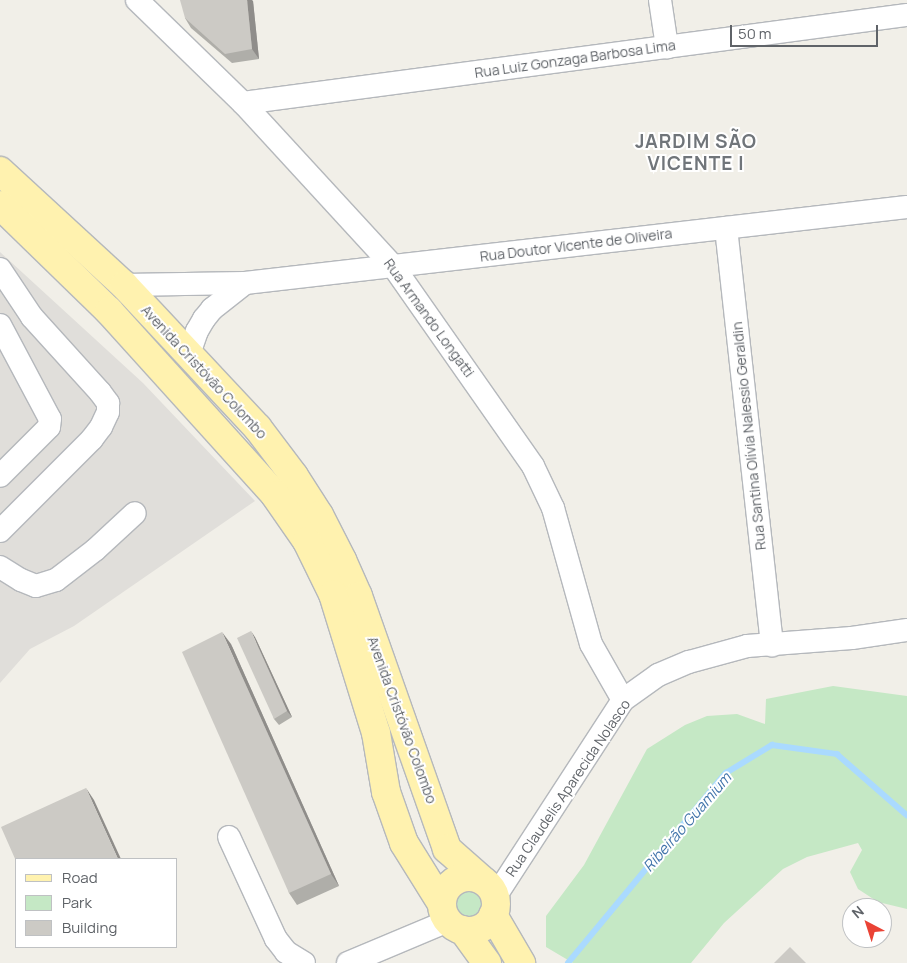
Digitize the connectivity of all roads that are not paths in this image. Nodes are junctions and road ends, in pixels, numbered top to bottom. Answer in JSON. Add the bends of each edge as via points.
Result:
{"nodes":[{"id":1,"x":137,"y":0,"type":"edge"},
{"id":2,"x":660,"y":0,"type":"edge"},
{"id":3,"x":907,"y":15,"type":"edge"},
{"id":4,"x":667,"y":47,"type":"junction"},
{"id":5,"x":243,"y":103,"type":"junction"},
{"id":6,"x":0,"y":171,"type":"edge"},
{"id":7,"x":0,"y":205,"type":"edge"},
{"id":8,"x":907,"y":207,"type":"edge"},
{"id":9,"x":726,"y":228,"type":"junction"},
{"id":10,"x":393,"y":266,"type":"junction"},
{"id":11,"x":0,"y":269,"type":"edge"},
{"id":12,"x":245,"y":283,"type":"junction"},
{"id":13,"x":124,"y":285,"type":"junction"},
{"id":14,"x":0,"y":325,"type":"edge"},
{"id":15,"x":189,"y":354,"type":"junction"},
{"id":16,"x":3,"y":467,"type":"edge"},
{"id":17,"x":136,"y":513,"type":"dead end"},
{"id":18,"x":0,"y":531,"type":"edge"},
{"id":19,"x":0,"y":567,"type":"edge"},
{"id":20,"x":907,"y":630,"type":"edge"},
{"id":21,"x":772,"y":645,"type":"junction"},
{"id":22,"x":623,"y":700,"type":"junction"},
{"id":23,"x":230,"y":838,"type":"dead end"},
{"id":24,"x":490,"y":897,"type":"junction"},
{"id":25,"x":451,"y":918,"type":"junction"},
{"id":26,"x":304,"y":963,"type":"edge"},
{"id":27,"x":348,"y":963,"type":"edge"},
{"id":28,"x":487,"y":963,"type":"edge"},
{"id":29,"x":521,"y":963,"type":"edge"}],
"edges":[{"from":1,"to":5,"type":"street","name":"Rua Armando Longatti"},
{"from":2,"to":4,"type":"street"},
{"from":3,"to":4,"type":"street","name":"Rua Luiz Gonzaga Barbosa Lima"},
{"from":4,"to":5,"type":"street","name":"Rua Luiz Gonzaga Barbosa Lima"},
{"from":5,"to":10,"type":"street","name":"Rua Armando Longatti"},
{"from":6,"to":13,"type":"main road","name":"Avenida Cristóvão Colombo"},
{"from":7,"to":25,"type":"main road","name":"Avenida Cristóvão Colombo","via":[[109,311],[275,495],[307,541],[339,612],[376,733],[386,792],[404,843]]},
{"from":8,"to":9,"type":"street","name":"Rua Doutor Vicente de Oliveira"},
{"from":9,"to":10,"type":"street","name":"Rua Doutor Vicente de Oliveira"},
{"from":9,"to":21,"type":"street","name":"Rua Santina Olívia Nalessio Geraldin"},
{"from":10,"to":12,"type":"street","name":"Rua Doutor Vicente de Oliveira"},
{"from":10,"to":22,"type":"street","name":"Rua Armando Longatti","via":[[533,466],[553,508],[591,644]]},
{"from":11,"to":18,"type":"street","via":[[32,317],[100,392],[108,403],[108,412],[92,439]]},
{"from":12,"to":13,"type":"street","name":"Rua Doutor Vicente de Oliveira"},
{"from":12,"to":15,"type":"street","via":[[204,319],[196,331]]},
{"from":13,"to":15,"type":"main road","name":"Avenida Cristóvão Colombo"},
{"from":14,"to":16,"type":"street","via":[[50,419],[49,426]]},
{"from":15,"to":24,"type":"main road","name":"Avenida Cristóvão Colombo","via":[[257,427],[318,515],[358,596],[447,849]]},
{"from":17,"to":19,"type":"street","via":[[56,580],[36,586]]},
{"from":20,"to":21,"type":"street","name":"Rua Claudelis Aparecida Nolasco"},
{"from":21,"to":22,"type":"street","name":"Rua Claudelis Aparecida Nolasco","via":[[747,646],[689,662],[658,675]]},
{"from":22,"to":24,"type":"street","name":"Rua Claudelis Aparecida Nolasco"},
{"from":23,"to":26,"type":"street","via":[[276,939],[286,952]]},
{"from":24,"to":25,"type":"main road","via":[[481,928]]},
{"from":24,"to":25,"type":"main road","via":[[467,877],[454,881],[445,891]]},
{"from":24,"to":29,"type":"main road","name":"Avenida Cristóvão Colombo"},
{"from":25,"to":27,"type":"street"},
{"from":25,"to":28,"type":"main road","name":"Avenida Cristóvão Colombo"}]}
